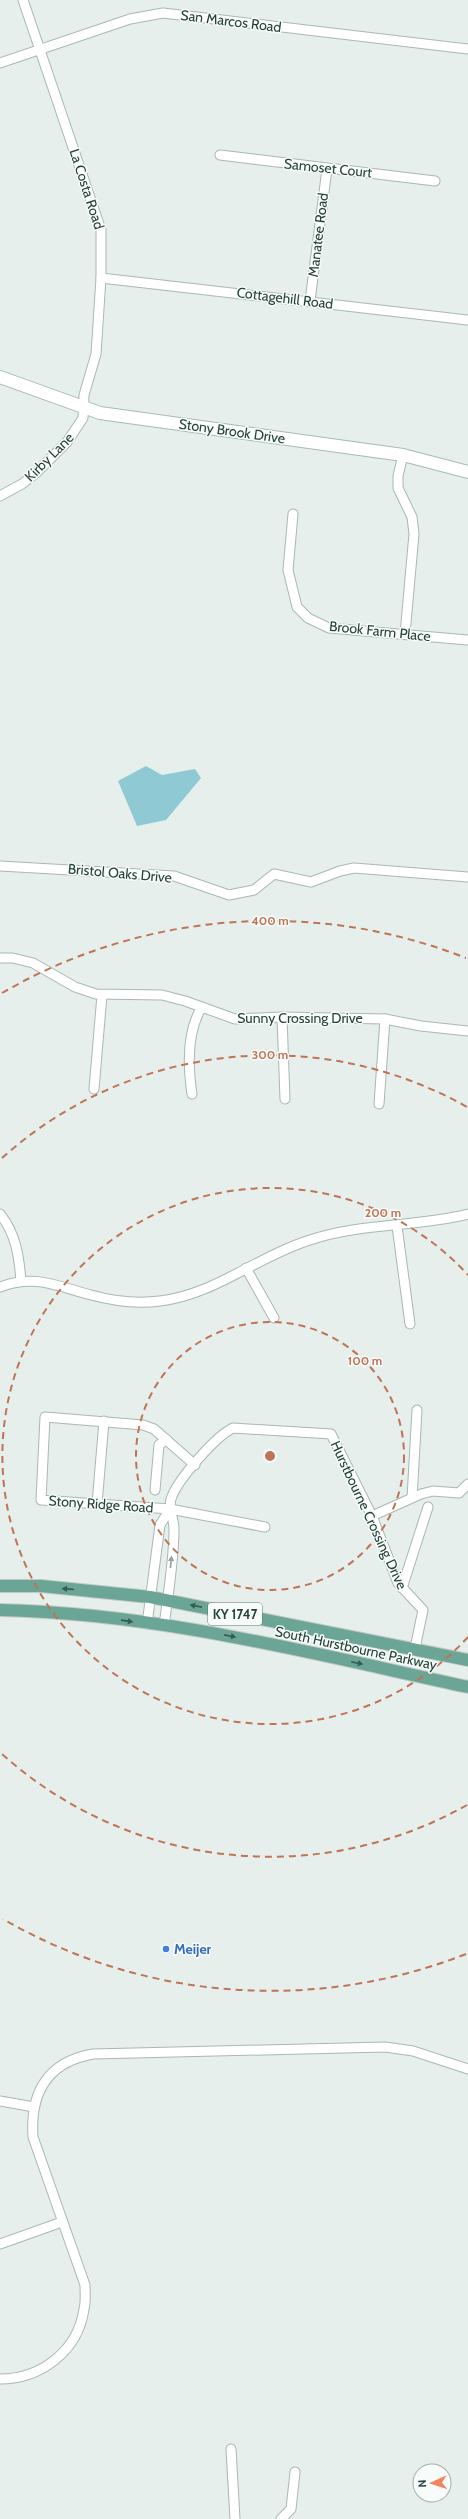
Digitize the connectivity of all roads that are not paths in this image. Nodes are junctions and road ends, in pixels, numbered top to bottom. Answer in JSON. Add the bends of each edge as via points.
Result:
{"nodes":[{"id":1,"x":23,"y":0,"type":"edge"},
{"id":2,"x":468,"y":49,"type":"edge"},
{"id":3,"x":41,"y":50,"type":"junction"},
{"id":4,"x":0,"y":64,"type":"edge"},
{"id":5,"x":220,"y":155,"type":"dead end"},
{"id":6,"x":327,"y":169,"type":"junction"},
{"id":7,"x":435,"y":180,"type":"dead end"},
{"id":8,"x":102,"y":278,"type":"junction"},
{"id":9,"x":310,"y":301,"type":"junction"},
{"id":10,"x":468,"y":320,"type":"edge"},
{"id":11,"x":0,"y":377,"type":"edge"},
{"id":12,"x":84,"y":407,"type":"junction"},
{"id":13,"x":403,"y":455,"type":"junction"},
{"id":14,"x":468,"y":472,"type":"edge"},
{"id":15,"x":0,"y":496,"type":"edge"},
{"id":16,"x":293,"y":514,"type":"dead end"},
{"id":17,"x":405,"y":634,"type":"junction"},
{"id":18,"x":468,"y":640,"type":"edge"},
{"id":19,"x":0,"y":866,"type":"edge"},
{"id":20,"x":468,"y":877,"type":"edge"},
{"id":21,"x":0,"y":958,"type":"edge"},
{"id":22,"x":102,"y":995,"type":"junction"},
{"id":23,"x":202,"y":1008,"type":"junction"},
{"id":24,"x":282,"y":1017,"type":"junction"},
{"id":25,"x":385,"y":1019,"type":"junction"},
{"id":26,"x":468,"y":1031,"type":"edge"},
{"id":27,"x":94,"y":1089,"type":"dead end"},
{"id":28,"x":192,"y":1094,"type":"dead end"},
{"id":29,"x":285,"y":1099,"type":"dead end"},
{"id":30,"x":379,"y":1104,"type":"dead end"},
{"id":31,"x":0,"y":1214,"type":"edge"},
{"id":32,"x":468,"y":1214,"type":"edge"},
{"id":33,"x":397,"y":1226,"type":"junction"},
{"id":34,"x":246,"y":1268,"type":"junction"},
{"id":35,"x":21,"y":1281,"type":"junction"},
{"id":36,"x":0,"y":1287,"type":"edge"},
{"id":37,"x":274,"y":1318,"type":"dead end"},
{"id":38,"x":410,"y":1324,"type":"dead end"},
{"id":39,"x":417,"y":1410,"type":"dead end"},
{"id":40,"x":104,"y":1421,"type":"junction"},
{"id":41,"x":166,"y":1439,"type":"junction"},
{"id":42,"x":195,"y":1465,"type":"junction"},
{"id":43,"x":468,"y":1484,"type":"edge"},
{"id":44,"x":155,"y":1490,"type":"dead end"},
{"id":45,"x":412,"y":1498,"type":"junction"},
{"id":46,"x":97,"y":1504,"type":"junction"},
{"id":47,"x":428,"y":1507,"type":"dead end"},
{"id":48,"x":170,"y":1509,"type":"junction"},
{"id":49,"x":372,"y":1516,"type":"junction"},
{"id":50,"x":265,"y":1527,"type":"dead end"},
{"id":51,"x":0,"y":1586,"type":"edge"},
{"id":52,"x":402,"y":1588,"type":"junction"},
{"id":53,"x":150,"y":1597,"type":"junction"},
{"id":54,"x":167,"y":1600,"type":"junction"},
{"id":55,"x":0,"y":1610,"type":"edge"},
{"id":56,"x":147,"y":1624,"type":"junction"},
{"id":57,"x":164,"y":1626,"type":"junction"},
{"id":58,"x":415,"y":1648,"type":"junction"},
{"id":59,"x":468,"y":1660,"type":"edge"},
{"id":60,"x":468,"y":1687,"type":"edge"},
{"id":61,"x":468,"y":2069,"type":"edge"},
{"id":62,"x":0,"y":2101,"type":"edge"},
{"id":63,"x":34,"y":2107,"type":"junction"},
{"id":64,"x":62,"y":2222,"type":"junction"},
{"id":65,"x":0,"y":2244,"type":"edge"},
{"id":66,"x":0,"y":2379,"type":"edge"},
{"id":67,"x":231,"y":2449,"type":"dead end"},
{"id":68,"x":295,"y":2472,"type":"dead end"},
{"id":69,"x":235,"y":2519,"type":"edge"},
{"id":70,"x":281,"y":2519,"type":"edge"}],
"edges":[{"from":1,"to":3,"type":"street","name":"La Costa Road"},
{"from":2,"to":3,"type":"street","name":"San Marcos Road","via":[[163,13],[130,19]]},
{"from":3,"to":4,"type":"street","name":"San Marcos Road"},
{"from":3,"to":8,"type":"street","name":"La Costa Road","via":[[102,230]]},
{"from":5,"to":6,"type":"street","name":"Samoset Court"},
{"from":6,"to":7,"type":"street","name":"Samoset Court"},
{"from":6,"to":9,"type":"street","name":"Manatee Road"},
{"from":8,"to":9,"type":"street","name":"Cottagehill Road"},
{"from":8,"to":12,"type":"street","name":"La Costa Road","via":[[96,354],[84,395]]},
{"from":9,"to":10,"type":"street","name":"Cottagehill Road"},
{"from":11,"to":12,"type":"street","name":"Stony Brook Drive"},
{"from":12,"to":13,"type":"street","name":"Stony Brook Drive","via":[[100,413]]},
{"from":12,"to":15,"type":"street","name":"Kirby Lane","via":[[83,418],[61,449],[22,484]]},
{"from":13,"to":14,"type":"street","name":"Stony Brook Drive"},
{"from":13,"to":17,"type":"street","via":[[398,488],[412,517],[414,534]]},
{"from":16,"to":17,"type":"street","name":"Brook Farm Place","via":[[288,570],[297,607],[308,618],[330,628]]},
{"from":17,"to":18,"type":"street","name":"Brook Farm Place"},
{"from":19,"to":20,"type":"street","name":"Bristol Oaks Drive","via":[[174,876],[229,896],[254,890],[274,874],[311,882],[354,868]]},
{"from":21,"to":22,"type":"street","name":"Sunny Crossing Drive","via":[[33,963],[75,986]]},
{"from":22,"to":23,"type":"street","name":"Sunny Crossing Drive","via":[[162,995]]},
{"from":22,"to":27,"type":"street"},
{"from":23,"to":24,"type":"street","name":"Sunny Crossing Drive","via":[[235,1019]]},
{"from":23,"to":28,"type":"street","via":[[191,1038],[189,1058]]},
{"from":24,"to":25,"type":"street","name":"Sunny Crossing Drive"},
{"from":24,"to":29,"type":"street"},
{"from":25,"to":26,"type":"street","name":"Sunny Crossing Drive"},
{"from":25,"to":30,"type":"street"},
{"from":31,"to":35,"type":"street","via":[[7,1223],[17,1249]]},
{"from":32,"to":33,"type":"street"},
{"from":33,"to":34,"type":"street","via":[[347,1230],[316,1238],[281,1250]]},
{"from":33,"to":38,"type":"street"},
{"from":34,"to":35,"type":"street","via":[[198,1291],[157,1301],[115,1300],[56,1284]]},
{"from":34,"to":37,"type":"street"},
{"from":35,"to":36,"type":"street"},
{"from":39,"to":45,"type":"street"},
{"from":40,"to":41,"type":"street","name":"Stony Ridge Road","via":[[143,1425],[154,1429]]},
{"from":40,"to":46,"type":"street"},
{"from":40,"to":46,"type":"street","name":"Stony Ridge Road","via":[[45,1417],[41,1500]]},
{"from":41,"to":42,"type":"street","name":"Stony Ridge Road"},
{"from":41,"to":44,"type":"street","via":[[159,1444]]},
{"from":42,"to":48,"type":"street","name":"Hurstbourne Crossing Drive","via":[[180,1482],[171,1498]]},
{"from":42,"to":49,"type":"street","name":"Hurstbourne Crossing Drive","via":[[226,1431],[233,1428],[331,1434]]},
{"from":43,"to":45,"type":"street","via":[[459,1492],[433,1491]]},
{"from":45,"to":49,"type":"street"},
{"from":46,"to":48,"type":"street","name":"Stony Ridge Road"},
{"from":47,"to":52,"type":"street"},
{"from":48,"to":50,"type":"street","name":"Stony Ridge Road"},
{"from":48,"to":53,"type":"street","name":"Hurstbourne Crossing Drive","via":[[160,1525]]},
{"from":54,"to":48,"type":"street","name":"Hurstbourne Crossing Drive","one_way":true,"via":[[174,1527]]},
{"from":49,"to":52,"type":"street","name":"Hurstbourne Crossing Drive"},
{"from":53,"to":51,"type":"main road","name":"South Hurstbourne Parkway","number":"KY 1747","one_way":true,"via":[[41,1586]]},
{"from":52,"to":58,"type":"street","name":"Hurstbourne Crossing Drive","via":[[423,1610]]},
{"from":53,"to":54,"type":"main road","name":"South Hurstbourne Parkway","number":"KY 1747"},
{"from":53,"to":56,"type":"street","name":"Hurstbourne Crossing Drive"},
{"from":54,"to":57,"type":"street","name":"Hurstbourne Crossing Drive"},
{"from":58,"to":54,"type":"main road","name":"South Hurstbourne Parkway","number":"KY 1747","one_way":true},
{"from":55,"to":56,"type":"main road","name":"South Hurstbourne Parkway","number":"KY 1747","one_way":true,"via":[[68,1614]]},
{"from":56,"to":57,"type":"main road","name":"South Hurstbourne Parkway","number":"KY 1747"},
{"from":57,"to":60,"type":"main road","name":"South Hurstbourne Parkway","number":"KY 1747","one_way":true,"via":[[229,1636]]},
{"from":58,"to":59,"type":"main road","name":"South Hurstbourne Parkway","number":"KY 1747"},
{"from":61,"to":63,"type":"street","via":[[413,2051],[385,2047],[93,2054],[76,2057],[53,2071],[38,2093]]},
{"from":62,"to":63,"type":"street"},
{"from":63,"to":64,"type":"street","via":[[33,2137]]},
{"from":64,"to":65,"type":"street"},
{"from":64,"to":66,"type":"street","via":[[85,2285],[84,2310],[75,2337],[62,2354],[47,2366],[27,2376]]},
{"from":67,"to":69,"type":"street"},
{"from":68,"to":70,"type":"street","via":[[291,2509]]}]}
